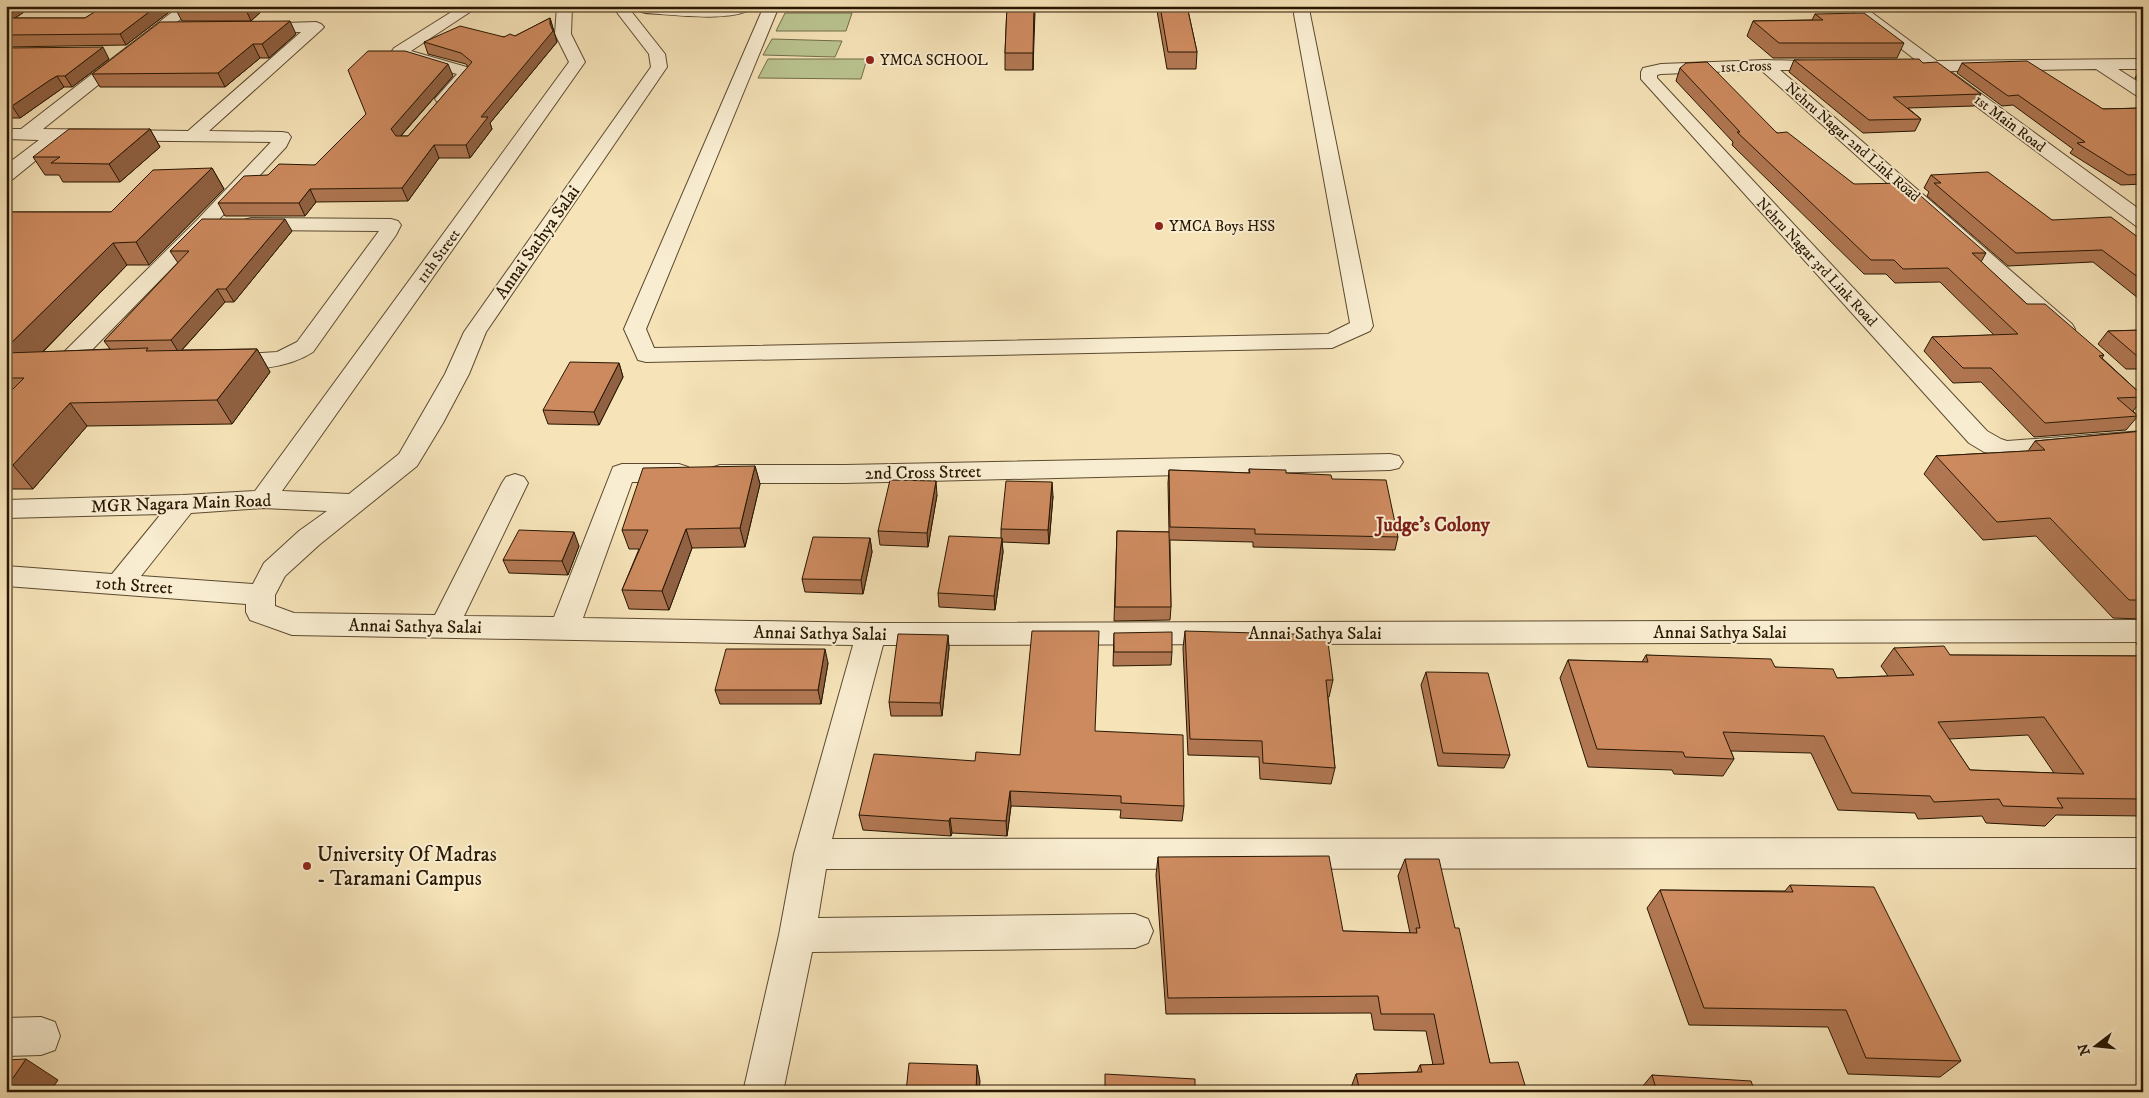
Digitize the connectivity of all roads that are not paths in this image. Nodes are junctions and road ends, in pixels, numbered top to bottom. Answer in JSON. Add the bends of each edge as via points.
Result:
{"nodes":[{"id":1,"x":190,"y":6,"type":"edge"},
{"id":2,"x":472,"y":6,"type":"edge"},
{"id":3,"x":565,"y":6,"type":"edge"},
{"id":4,"x":618,"y":6,"type":"edge"},
{"id":5,"x":645,"y":6,"type":"edge"},
{"id":6,"x":747,"y":6,"type":"edge"},
{"id":7,"x":772,"y":6,"type":"edge"},
{"id":8,"x":1302,"y":6,"type":"edge"},
{"id":9,"x":1853,"y":6,"type":"edge"},
{"id":10,"x":239,"y":27,"type":"edge"},
{"id":11,"x":162,"y":28,"type":"junction"},
{"id":12,"x":191,"y":28,"type":"edge"},
{"id":13,"x":102,"y":52,"type":"edge"},
{"id":14,"x":130,"y":52,"type":"junction"},
{"id":15,"x":2143,"y":64,"type":"edge"},
{"id":16,"x":1765,"y":65,"type":"junction"},
{"id":17,"x":1844,"y":65,"type":"edge"},
{"id":18,"x":2100,"y":65,"type":"junction"},
{"id":19,"x":1884,"y":66,"type":"edge"},
{"id":20,"x":1934,"y":66,"type":"junction"},
{"id":21,"x":1649,"y":72,"type":"joint"},
{"id":22,"x":2143,"y":92,"type":"edge"},
{"id":23,"x":431,"y":114,"type":"edge"},
{"id":24,"x":6,"y":134,"type":"edge"},
{"id":25,"x":26,"y":134,"type":"junction"},
{"id":26,"x":57,"y":134,"type":"junction"},
{"id":27,"x":194,"y":135,"type":"junction"},
{"id":28,"x":6,"y":175,"type":"edge"},
{"id":29,"x":2143,"y":222,"type":"edge"},
{"id":30,"x":204,"y":224,"type":"junction"},
{"id":31,"x":2076,"y":340,"type":"edge"},
{"id":32,"x":206,"y":362,"type":"edge"},
{"id":33,"x":117,"y":364,"type":"edge"},
{"id":34,"x":2143,"y":439,"type":"edge"},
{"id":35,"x":1390,"y":462,"type":"dead end"},
{"id":36,"x":515,"y":482,"type":"dead end"},
{"id":37,"x":263,"y":499,"type":"junction"},
{"id":38,"x":356,"y":503,"type":"junction"},
{"id":39,"x":183,"y":504,"type":"junction"},
{"id":40,"x":6,"y":509,"type":"edge"},
{"id":41,"x":6,"y":576,"type":"edge"},
{"id":42,"x":120,"y":584,"type":"junction"},
{"id":43,"x":261,"y":595,"type":"junction"},
{"id":44,"x":444,"y":627,"type":"junction"},
{"id":45,"x":564,"y":629,"type":"junction"},
{"id":46,"x":2143,"y":631,"type":"edge"},
{"id":47,"x":871,"y":634,"type":"junction"},
{"id":48,"x":2143,"y":853,"type":"edge"},
{"id":49,"x":811,"y":854,"type":"junction"},
{"id":50,"x":1135,"y":931,"type":"dead end"},
{"id":51,"x":797,"y":936,"type":"junction"},
{"id":52,"x":763,"y":1092,"type":"edge"}],
"edges":[{"from":1,"to":11,"type":"street"},
{"from":2,"to":23,"type":"street","via":[[400,51],[466,74]]},
{"from":3,"to":37,"type":"street","name":"11th Street","via":[[563,34],[577,62]]},
{"from":4,"to":38,"type":"street","name":"Annai Sathya Salai","via":[[657,54],[659,67],[475,332],[431,423],[408,460]]},
{"from":5,"to":6,"type":"street","via":[[711,12]]},
{"from":7,"to":8,"type":"street","via":[[635,329],[646,355],[1332,341],[1362,326]]},
{"from":9,"to":20,"type":"street","name":"1st Main Road"},
{"from":10,"to":27,"type":"street","via":[[316,27]]},
{"from":11,"to":12,"type":"street"},
{"from":11,"to":14,"type":"street"},
{"from":13,"to":14,"type":"street"},
{"from":14,"to":25,"type":"street"},
{"from":15,"to":18,"type":"street"},
{"from":16,"to":17,"type":"street","name":"1st Cross"},
{"from":16,"to":21,"type":"street","name":"1st Cross"},
{"from":16,"to":31,"type":"street","name":"Nehru Nagar 2nd Link Road"},
{"from":18,"to":20,"type":"street"},
{"from":18,"to":22,"type":"street"},
{"from":19,"to":20,"type":"street"},
{"from":20,"to":29,"type":"street","name":"1st Main Road"},
{"from":21,"to":34,"type":"street","name":"Nehru Nagar 3rd Link Road","via":[[1649,79],[1662,94],[1978,437],[1993,446],[2007,449]]},
{"from":24,"to":25,"type":"street"},
{"from":25,"to":26,"type":"street"},
{"from":26,"to":27,"type":"street"},
{"from":26,"to":28,"type":"street"},
{"from":27,"to":30,"type":"street","via":[[282,137],[280,143]]},
{"from":30,"to":32,"type":"street","via":[[391,225],[389,232],[297,354],[278,360]]},
{"from":30,"to":33,"type":"street","via":[[71,361],[79,365]]},
{"from":35,"to":45,"type":"street","name":"2nd Cross Street","via":[[845,474],[622,473]]},
{"from":36,"to":44,"type":"street"},
{"from":37,"to":38,"type":"street","name":"MGR Nagara Main Road"},
{"from":37,"to":39,"type":"street","name":"MGR Nagara Main Road"},
{"from":38,"to":43,"type":"street","name":"Annai Sathya Salai","via":[[308,538],[274,570]]},
{"from":39,"to":40,"type":"street","name":"MGR Nagara Main Road"},
{"from":39,"to":42,"type":"street"},
{"from":41,"to":42,"type":"street","name":"10th Street"},
{"from":42,"to":43,"type":"street","name":"10th Street"},
{"from":43,"to":44,"type":"street","name":"Annai Sathya Salai","via":[[260,612],[292,624]]},
{"from":44,"to":45,"type":"street","name":"Annai Sathya Salai"},
{"from":45,"to":47,"type":"street","name":"Annai Sathya Salai"},
{"from":46,"to":47,"type":"street","name":"Annai Sathya Salai"},
{"from":47,"to":49,"type":"street"},
{"from":48,"to":49,"type":"street"},
{"from":49,"to":51,"type":"street"},
{"from":50,"to":51,"type":"street"},
{"from":51,"to":52,"type":"street"}]}
